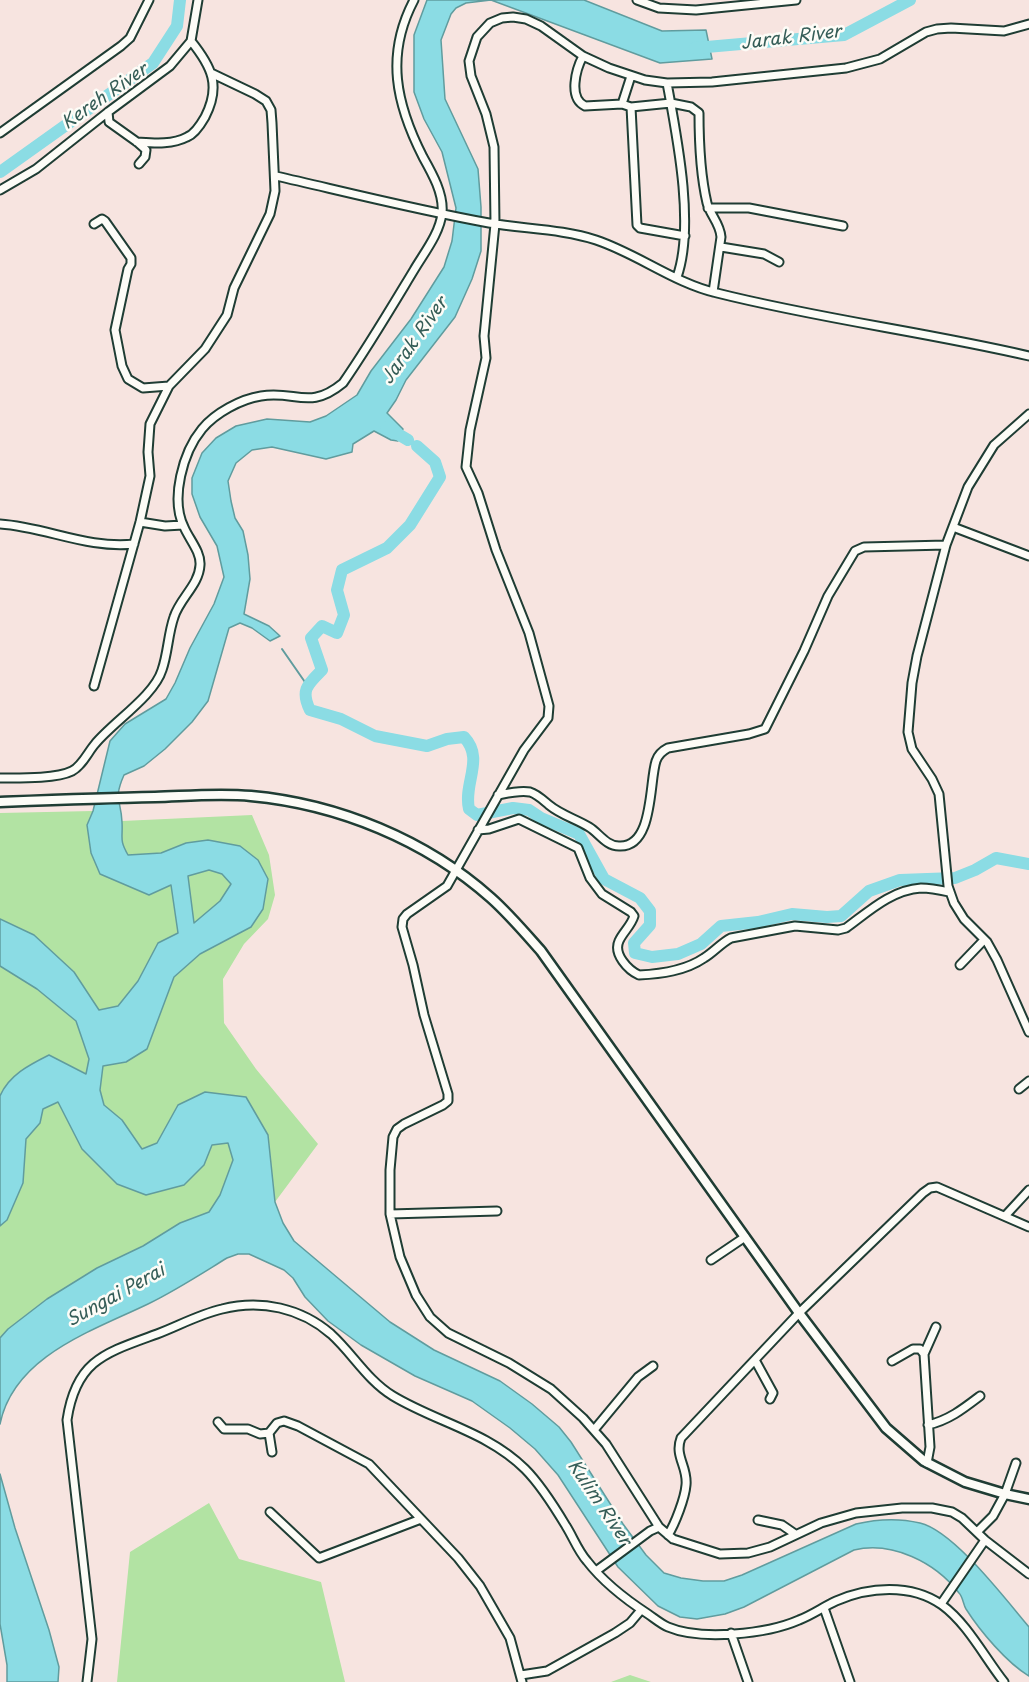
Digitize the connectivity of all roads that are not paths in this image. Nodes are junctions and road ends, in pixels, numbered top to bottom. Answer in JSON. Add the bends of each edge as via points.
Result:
{"nodes":[{"id":1,"x":148,"y":0,"type":"edge"},
{"id":2,"x":198,"y":0,"type":"edge"},
{"id":3,"x":414,"y":0,"type":"edge"},
{"id":4,"x":637,"y":0,"type":"edge"},
{"id":5,"x":796,"y":0,"type":"edge"},
{"id":6,"x":1029,"y":24,"type":"edge"},
{"id":7,"x":191,"y":41,"type":"junction"},
{"id":8,"x":584,"y":56,"type":"junction"},
{"id":9,"x":211,"y":73,"type":"junction"},
{"id":10,"x":631,"y":76,"type":"junction"},
{"id":11,"x":667,"y":83,"type":"junction"},
{"id":12,"x":671,"y":103,"type":"junction"},
{"id":13,"x":622,"y":104,"type":"junction"},
{"id":14,"x":631,"y":107,"type":"junction"},
{"id":15,"x":108,"y":112,"type":"junction"},
{"id":16,"x":0,"y":133,"type":"edge"},
{"id":17,"x":137,"y":142,"type":"junction"},
{"id":18,"x":139,"y":164,"type":"dead end"},
{"id":19,"x":276,"y":176,"type":"junction"},
{"id":20,"x":0,"y":190,"type":"edge"},
{"id":21,"x":708,"y":208,"type":"junction"},
{"id":22,"x":442,"y":214,"type":"junction"},
{"id":23,"x":94,"y":224,"type":"dead end"},
{"id":24,"x":492,"y":224,"type":"junction"},
{"id":25,"x":843,"y":226,"type":"dead end"},
{"id":26,"x":685,"y":236,"type":"junction"},
{"id":27,"x":721,"y":247,"type":"junction"},
{"id":28,"x":779,"y":262,"type":"dead end"},
{"id":29,"x":677,"y":277,"type":"junction"},
{"id":30,"x":713,"y":292,"type":"junction"},
{"id":31,"x":1029,"y":356,"type":"edge"},
{"id":32,"x":169,"y":386,"type":"junction"},
{"id":33,"x":1029,"y":414,"type":"edge"},
{"id":34,"x":140,"y":522,"type":"junction"},
{"id":35,"x":0,"y":524,"type":"edge"},
{"id":36,"x":183,"y":525,"type":"junction"},
{"id":37,"x":953,"y":527,"type":"junction"},
{"id":38,"x":134,"y":544,"type":"junction"},
{"id":39,"x":946,"y":545,"type":"junction"},
{"id":40,"x":1029,"y":556,"type":"edge"},
{"id":41,"x":94,"y":686,"type":"dead end"},
{"id":42,"x":0,"y":778,"type":"edge"},
{"id":43,"x":496,"y":798,"type":"junction"},
{"id":44,"x":0,"y":802,"type":"edge"},
{"id":45,"x":480,"y":826,"type":"junction"},
{"id":46,"x":456,"y":871,"type":"junction"},
{"id":47,"x":948,"y":889,"type":"junction"},
{"id":48,"x":984,"y":940,"type":"junction"},
{"id":49,"x":960,"y":965,"type":"dead end"},
{"id":50,"x":1029,"y":1032,"type":"edge"},
{"id":51,"x":1029,"y":1081,"type":"edge"},
{"id":52,"x":1019,"y":1089,"type":"dead end"},
{"id":53,"x":1029,"y":1190,"type":"edge"},
{"id":54,"x":497,"y":1211,"type":"dead end"},
{"id":55,"x":390,"y":1214,"type":"junction"},
{"id":56,"x":1005,"y":1216,"type":"junction"},
{"id":57,"x":1029,"y":1227,"type":"edge"},
{"id":58,"x":745,"y":1237,"type":"junction"},
{"id":59,"x":711,"y":1260,"type":"dead end"},
{"id":60,"x":799,"y":1313,"type":"junction"},
{"id":61,"x":936,"y":1327,"type":"dead end"},
{"id":62,"x":924,"y":1354,"type":"junction"},
{"id":63,"x":755,"y":1360,"type":"junction"},
{"id":64,"x":891,"y":1361,"type":"dead end"},
{"id":65,"x":653,"y":1366,"type":"dead end"},
{"id":66,"x":980,"y":1396,"type":"dead end"},
{"id":67,"x":770,"y":1399,"type":"dead end"},
{"id":68,"x":218,"y":1422,"type":"dead end"},
{"id":69,"x":928,"y":1425,"type":"junction"},
{"id":70,"x":594,"y":1430,"type":"junction"},
{"id":71,"x":269,"y":1433,"type":"junction"},
{"id":72,"x":272,"y":1452,"type":"dead end"},
{"id":73,"x":927,"y":1463,"type":"junction"},
{"id":74,"x":1016,"y":1463,"type":"dead end"},
{"id":75,"x":1005,"y":1494,"type":"junction"},
{"id":76,"x":1029,"y":1499,"type":"edge"},
{"id":77,"x":270,"y":1512,"type":"dead end"},
{"id":78,"x":421,"y":1519,"type":"junction"},
{"id":79,"x":758,"y":1520,"type":"dead end"},
{"id":80,"x":659,"y":1527,"type":"junction"},
{"id":81,"x":977,"y":1532,"type":"junction"},
{"id":82,"x":795,"y":1534,"type":"junction"},
{"id":83,"x":668,"y":1535,"type":"junction"},
{"id":84,"x":985,"y":1540,"type":"junction"},
{"id":85,"x":596,"y":1571,"type":"junction"},
{"id":86,"x":1028,"y":1575,"type":"edge"},
{"id":87,"x":943,"y":1603,"type":"junction"},
{"id":88,"x":824,"y":1608,"type":"junction"},
{"id":89,"x":641,"y":1610,"type":"junction"},
{"id":90,"x":731,"y":1633,"type":"junction"},
{"id":91,"x":521,"y":1679,"type":"edge"},
{"id":92,"x":87,"y":1682,"type":"edge"},
{"id":93,"x":748,"y":1682,"type":"edge"},
{"id":94,"x":850,"y":1682,"type":"edge"},
{"id":95,"x":1004,"y":1682,"type":"edge"}],
"edges":[{"from":1,"to":16,"type":"street","via":[[130,38]]},
{"from":2,"to":7,"type":"street"},
{"from":3,"to":22,"type":"street","via":[[398,42],[399,98],[433,176]]},
{"from":4,"to":5,"type":"street","via":[[659,8],[696,10]]},
{"from":6,"to":11,"type":"street","via":[[1004,31],[937,29],[880,59],[846,68]]},
{"from":7,"to":9,"type":"street"},
{"from":7,"to":15,"type":"street","via":[[170,66]]},
{"from":8,"to":10,"type":"street"},
{"from":8,"to":13,"type":"street","via":[[575,82],[580,104],[590,108]]},
{"from":8,"to":24,"type":"street","via":[[542,26],[520,18],[502,18],[477,37],[469,61],[494,147]]},
{"from":9,"to":17,"type":"street","via":[[213,101],[200,126],[189,137],[158,144]]},
{"from":9,"to":19,"type":"street","via":[[267,102],[271,110]]},
{"from":10,"to":11,"type":"street"},
{"from":10,"to":13,"type":"street"},
{"from":11,"to":12,"type":"street"},
{"from":12,"to":14,"type":"street"},
{"from":12,"to":21,"type":"street","via":[[699,113],[699,157]]},
{"from":12,"to":26,"type":"street"},
{"from":13,"to":14,"type":"street"},
{"from":14,"to":26,"type":"street","via":[[637,225]]},
{"from":15,"to":17,"type":"street","via":[[109,122]]},
{"from":15,"to":20,"type":"street","via":[[36,169]]},
{"from":17,"to":18,"type":"street","via":[[146,150],[146,157]]},
{"from":19,"to":22,"type":"street"},
{"from":19,"to":32,"type":"street","via":[[270,214],[234,288],[227,315],[206,349]]},
{"from":21,"to":25,"type":"street","via":[[749,208]]},
{"from":21,"to":27,"type":"street","via":[[720,229]]},
{"from":22,"to":24,"type":"street"},
{"from":22,"to":36,"type":"street","via":[[431,242],[343,383],[330,394],[316,398],[261,396],[245,401],[216,416],[203,428],[181,471]]},
{"from":23,"to":32,"type":"street","via":[[105,221],[131,258],[115,330],[128,379],[143,388]]},
{"from":24,"to":29,"type":"street","via":[[595,240]]},
{"from":24,"to":43,"type":"street","via":[[484,329],[486,358],[465,467],[529,633],[549,706],[548,718]]},
{"from":26,"to":29,"type":"street"},
{"from":27,"to":28,"type":"street","via":[[764,254]]},
{"from":27,"to":30,"type":"street"},
{"from":29,"to":30,"type":"street"},
{"from":30,"to":31,"type":"street"},
{"from":32,"to":34,"type":"street","via":[[148,431],[150,476]]},
{"from":33,"to":37,"type":"street","via":[[994,445],[978,468]]},
{"from":34,"to":36,"type":"street"},
{"from":34,"to":38,"type":"street"},
{"from":35,"to":38,"type":"street","via":[[89,543]]},
{"from":36,"to":42,"type":"street","via":[[197,551],[198,577],[178,606],[162,671],[154,685],[71,772]]},
{"from":37,"to":39,"type":"street"},
{"from":37,"to":40,"type":"street"},
{"from":38,"to":41,"type":"street"},
{"from":39,"to":43,"type":"street","via":[[864,547],[855,551],[828,596],[765,729],[661,752],[645,824],[628,846],[608,843],[532,792]]},
{"from":39,"to":47,"type":"street","via":[[917,656],[908,732],[912,749],[939,794]]},
{"from":43,"to":45,"type":"street"},
{"from":44,"to":46,"type":"street","via":[[227,794],[270,798],[324,809],[367,824],[413,844]]},
{"from":45,"to":46,"type":"street"},
{"from":45,"to":47,"type":"street","via":[[489,829],[519,819],[578,848],[590,878],[602,894],[634,916],[617,947],[622,961],[639,975],[664,974],[689,966],[704,959],[724,941],[738,936],[795,926],[838,930],[882,901],[904,892]]},
{"from":46,"to":55,"type":"street","via":[[447,886],[403,919],[448,1101],[397,1129],[390,1170]]},
{"from":46,"to":58,"type":"street","via":[[491,898],[541,951]]},
{"from":47,"to":48,"type":"street","via":[[964,919]]},
{"from":48,"to":49,"type":"street"},
{"from":48,"to":50,"type":"street"},
{"from":51,"to":52,"type":"street"},
{"from":53,"to":56,"type":"street"},
{"from":54,"to":55,"type":"street"},
{"from":55,"to":70,"type":"street","via":[[400,1257],[430,1317],[448,1333],[551,1389]]},
{"from":56,"to":57,"type":"street"},
{"from":56,"to":60,"type":"street","via":[[937,1187],[930,1188]]},
{"from":58,"to":59,"type":"street"},
{"from":58,"to":60,"type":"street"},
{"from":60,"to":63,"type":"street"},
{"from":60,"to":73,"type":"street","via":[[886,1428]]},
{"from":61,"to":62,"type":"street"},
{"from":62,"to":64,"type":"street","via":[[913,1349]]},
{"from":62,"to":69,"type":"street"},
{"from":63,"to":67,"type":"street","via":[[771,1387]]},
{"from":63,"to":83,"type":"street","via":[[677,1446],[686,1484]]},
{"from":65,"to":70,"type":"street","via":[[638,1377]]},
{"from":66,"to":69,"type":"street","via":[[941,1422]]},
{"from":68,"to":71,"type":"street","via":[[224,1429]]},
{"from":69,"to":73,"type":"street"},
{"from":70,"to":80,"type":"street"},
{"from":71,"to":72,"type":"street"},
{"from":71,"to":78,"type":"street","via":[[284,1421],[369,1464]]},
{"from":73,"to":75,"type":"street","via":[[965,1482]]},
{"from":74,"to":75,"type":"street"},
{"from":75,"to":76,"type":"street"},
{"from":75,"to":81,"type":"street","via":[[993,1516]]},
{"from":77,"to":78,"type":"street","via":[[319,1558]]},
{"from":78,"to":91,"type":"street","via":[[480,1586],[510,1638]]},
{"from":79,"to":82,"type":"street","via":[[782,1525]]},
{"from":80,"to":83,"type":"street"},
{"from":80,"to":85,"type":"street"},
{"from":81,"to":82,"type":"street","via":[[952,1512],[902,1508],[856,1513]]},
{"from":81,"to":84,"type":"street"},
{"from":82,"to":83,"type":"street","via":[[748,1554],[720,1554]]},
{"from":84,"to":86,"type":"street"},
{"from":84,"to":87,"type":"street"},
{"from":85,"to":89,"type":"street","via":[[615,1592]]},
{"from":85,"to":92,"type":"street","via":[[545,1493],[524,1468],[497,1448],[390,1395],[331,1334],[310,1319],[267,1305],[220,1309],[105,1355],[86,1370],[70,1402],[67,1420],[92,1639]]},
{"from":87,"to":88,"type":"street","via":[[884,1589],[860,1592]]},
{"from":87,"to":95,"type":"street"},
{"from":88,"to":90,"type":"street","via":[[773,1628]]},
{"from":88,"to":94,"type":"street"},
{"from":89,"to":90,"type":"street","via":[[667,1626],[692,1634]]},
{"from":89,"to":91,"type":"street","via":[[615,1633],[547,1671]]},
{"from":90,"to":93,"type":"street"}]}
